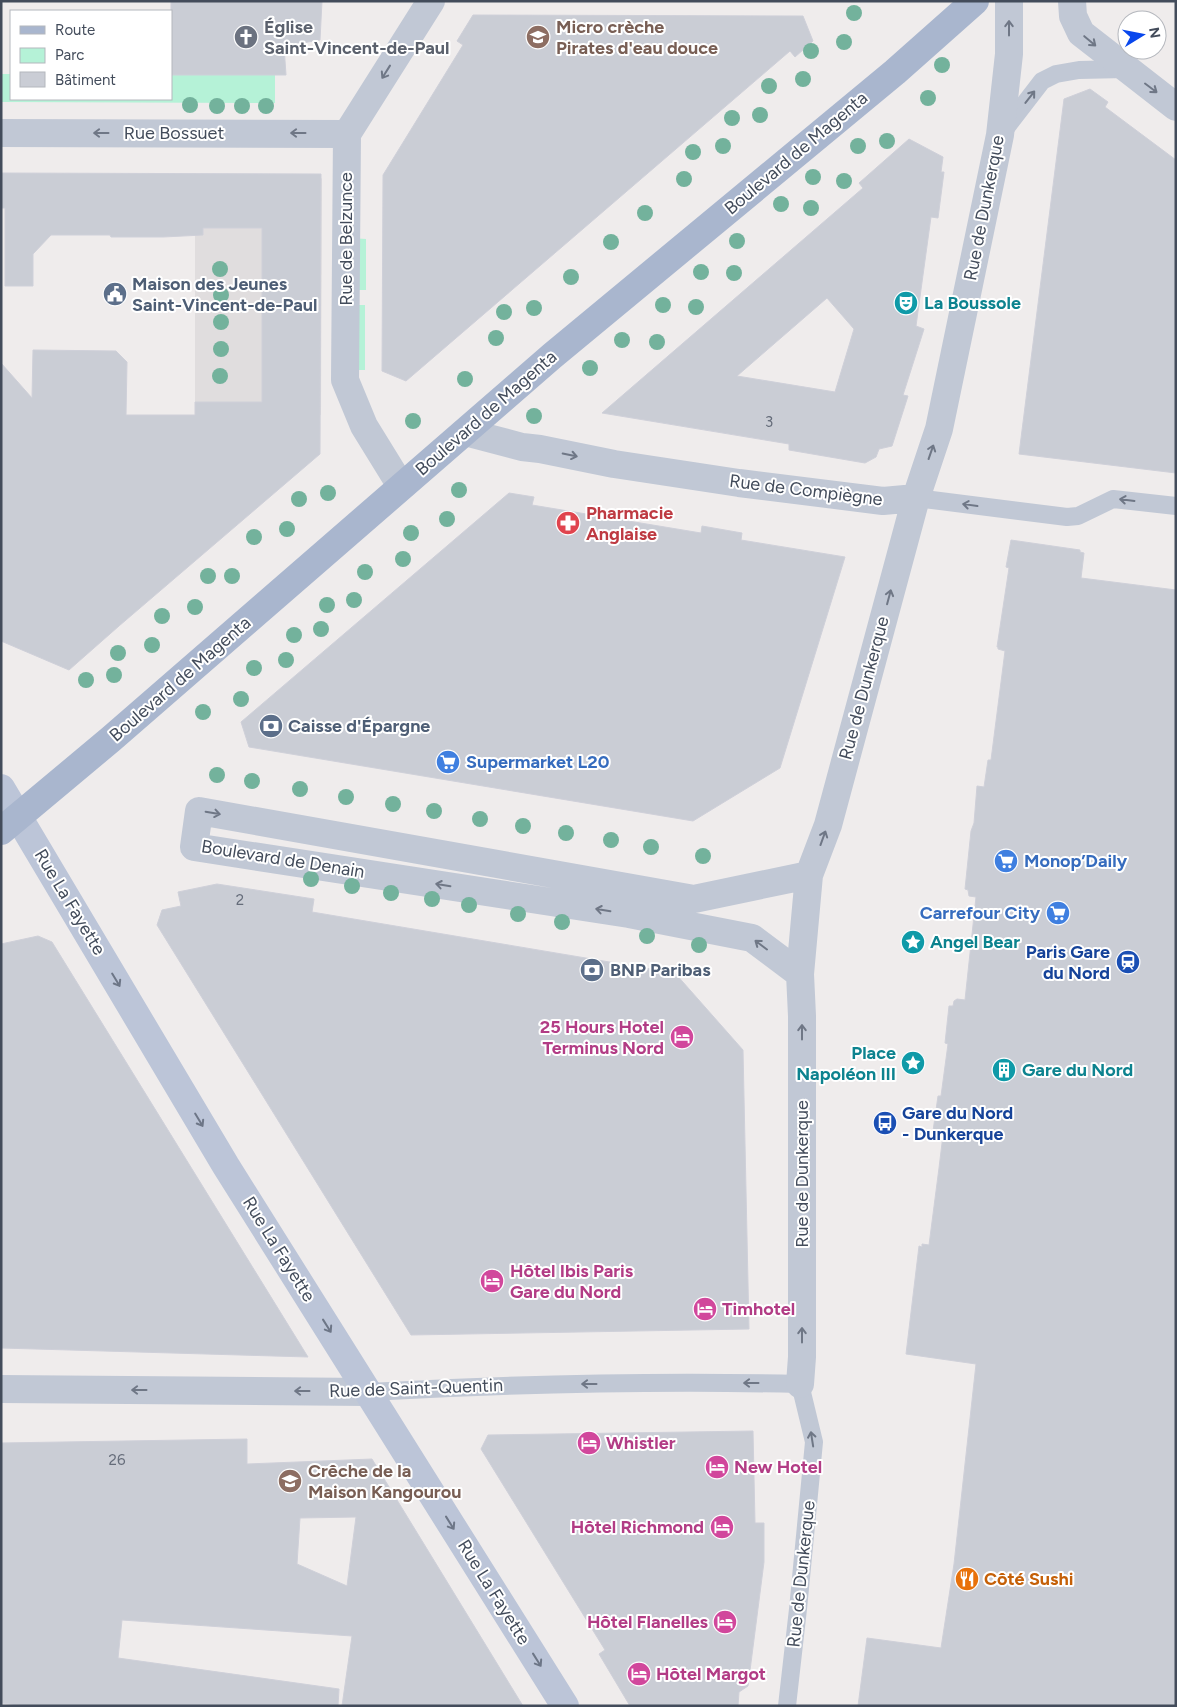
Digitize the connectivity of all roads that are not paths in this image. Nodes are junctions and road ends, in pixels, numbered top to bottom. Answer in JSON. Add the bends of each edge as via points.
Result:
{"nodes":[{"id":1,"x":431,"y":1,"type":"edge"},
{"id":2,"x":975,"y":1,"type":"edge"},
{"id":3,"x":1008,"y":1,"type":"edge"},
{"id":4,"x":1072,"y":1,"type":"edge"},
{"id":5,"x":1125,"y":69,"type":"junction"},
{"id":6,"x":1176,"y":107,"type":"edge"},
{"id":7,"x":1,"y":133,"type":"edge"},
{"id":8,"x":347,"y":134,"type":"junction"},
{"id":9,"x":1000,"y":136,"type":"junction"},
{"id":10,"x":465,"y":432,"type":"junction"},
{"id":11,"x":401,"y":486,"type":"junction"},
{"id":12,"x":916,"y":498,"type":"junction"},
{"id":13,"x":1176,"y":506,"type":"edge"},
{"id":14,"x":1,"y":788,"type":"edge"},
{"id":15,"x":10,"y":824,"type":"edge"},
{"id":16,"x":809,"y":875,"type":"junction"},
{"id":17,"x":800,"y":974,"type":"junction"},
{"id":18,"x":800,"y":1384,"type":"junction"},
{"id":19,"x":1,"y":1389,"type":"edge"},
{"id":20,"x":368,"y":1392,"type":"junction"},
{"id":21,"x":565,"y":1706,"type":"edge"},
{"id":22,"x":786,"y":1706,"type":"edge"}],
"edges":[{"from":1,"to":8,"type":"street","one_way":true},
{"from":2,"to":10,"type":"main road","name":"Boulevard de Magenta","via":[[895,72]]},
{"from":9,"to":3,"type":"street","name":"Rue de Dunkerque","one_way":true,"via":[[1009,54]]},
{"from":4,"to":5,"type":"street","one_way":true,"via":[[1073,16],[1081,33]]},
{"from":5,"to":6,"type":"street","one_way":true},
{"from":9,"to":5,"type":"lane","one_way":true,"via":[[1042,81],[1056,74],[1079,70]]},
{"from":8,"to":7,"type":"street","name":"Rue Bossuet","one_way":true},
{"from":8,"to":11,"type":"street","name":"Rue de Belzunce","via":[[345,380],[364,426]]},
{"from":12,"to":9,"type":"street","name":"Rue de Dunkerque","one_way":true,"via":[[939,429]]},
{"from":10,"to":11,"type":"main road","name":"Boulevard de Magenta"},
{"from":10,"to":12,"type":"street","name":"Rue de Compiègne","one_way":true,"via":[[522,447],[739,483],[883,501]]},
{"from":11,"to":15,"type":"main road","name":"Boulevard de Magenta"},
{"from":13,"to":12,"type":"lane","name":"Rue de Compiègne","one_way":true,"via":[[1113,499],[1078,516],[1067,517]]},
{"from":16,"to":12,"type":"street","name":"Rue de Dunkerque","one_way":true,"via":[[828,825]]},
{"from":14,"to":15,"type":"main road","name":"Rue La Fayette"},
{"from":15,"to":20,"type":"main road","name":"Rue La Fayette","one_way":true},
{"from":16,"to":17,"type":"street","name":"Rue de Dunkerque"},
{"from":17,"to":16,"type":"street","name":"Boulevard de Denain","one_way":true,"via":[[752,938],[743,936],[619,913],[194,847],[199,811],[694,899]]},
{"from":18,"to":17,"type":"street","name":"Rue de Dunkerque","one_way":true},
{"from":18,"to":20,"type":"lane","name":"Rue de Saint-Quentin","one_way":true,"via":[[557,1384]]},
{"from":22,"to":18,"type":"lane","name":"Rue de Dunkerque","one_way":true,"via":[[814,1442]]},
{"from":20,"to":19,"type":"street","name":"Rue de Saint-Quentin","one_way":true},
{"from":20,"to":21,"type":"main road","name":"Rue La Fayette","one_way":true}]}
